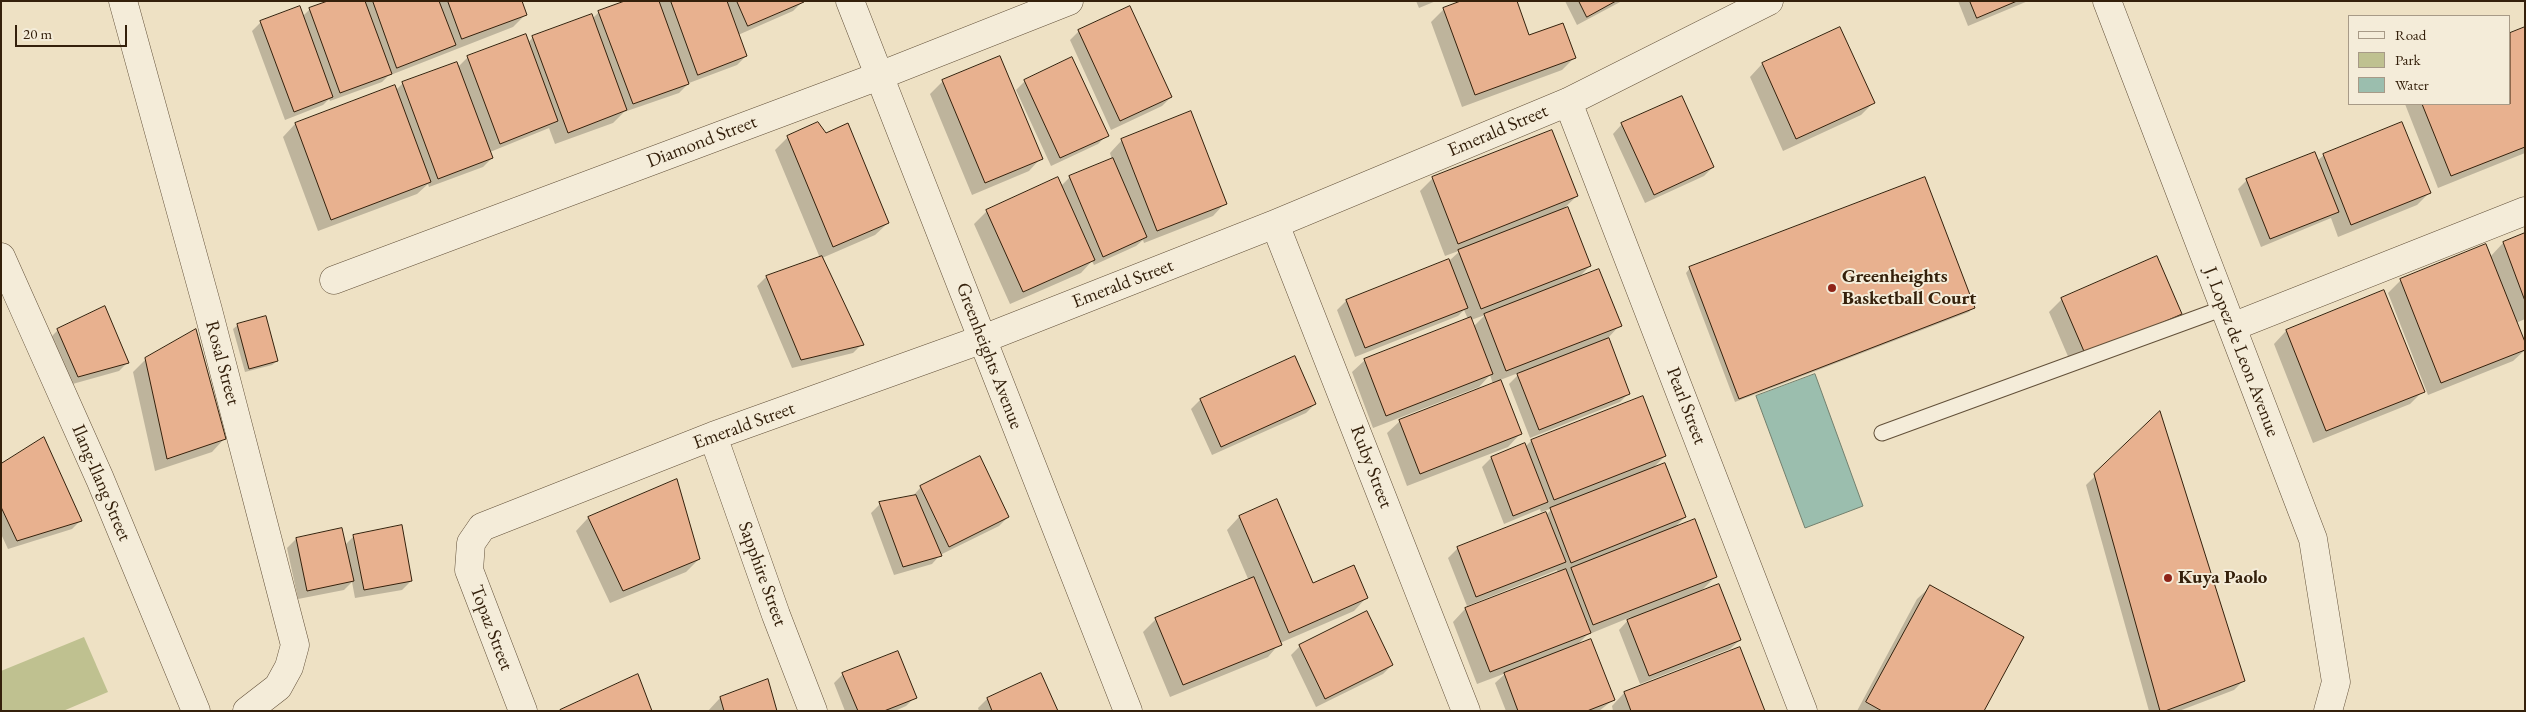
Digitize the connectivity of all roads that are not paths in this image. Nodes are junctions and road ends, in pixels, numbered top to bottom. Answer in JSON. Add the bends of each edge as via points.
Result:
{"nodes":[{"id":1,"x":123,"y":1,"type":"edge"},
{"id":2,"x":850,"y":1,"type":"edge"},
{"id":3,"x":1069,"y":1,"type":"edge"},
{"id":4,"x":1769,"y":1,"type":"edge"},
{"id":5,"x":2107,"y":1,"type":"edge"},
{"id":6,"x":879,"y":76,"type":"junction"},
{"id":7,"x":1568,"y":102,"type":"junction"},
{"id":8,"x":2525,"y":211,"type":"edge"},
{"id":9,"x":1275,"y":224,"type":"junction"},
{"id":10,"x":1,"y":257,"type":"edge"},
{"id":11,"x":334,"y":280,"type":"dead end"},
{"id":12,"x":2228,"y":318,"type":"junction"},
{"id":13,"x":983,"y":339,"type":"junction"},
{"id":14,"x":1882,"y":433,"type":"dead end"},
{"id":15,"x":713,"y":436,"type":"junction"},
{"id":16,"x":471,"y":543,"type":"joint"},
{"id":17,"x":196,"y":711,"type":"edge"},
{"id":18,"x":247,"y":711,"type":"edge"},
{"id":19,"x":523,"y":711,"type":"edge"},
{"id":20,"x":813,"y":711,"type":"edge"},
{"id":21,"x":1128,"y":711,"type":"edge"},
{"id":22,"x":1466,"y":711,"type":"edge"},
{"id":23,"x":1803,"y":711,"type":"edge"},
{"id":24,"x":2328,"y":711,"type":"edge"}],
"edges":[{"from":1,"to":18,"type":"street","name":"Rosal Street","via":[[208,310],[295,646],[289,667],[278,687]]},
{"from":2,"to":6,"type":"street","name":"Greenheights Avenue"},
{"from":3,"to":6,"type":"street","name":"Diamond Street"},
{"from":4,"to":7,"type":"street","name":"Emerald Street"},
{"from":5,"to":12,"type":"street","name":"J. Lopez de Leon Avenue"},
{"from":6,"to":11,"type":"street","name":"Diamond Street"},
{"from":6,"to":13,"type":"street","name":"Greenheights Avenue"},
{"from":7,"to":9,"type":"street","name":"Emerald Street"},
{"from":7,"to":23,"type":"street","name":"Pearl Street"},
{"from":8,"to":12,"type":"street"},
{"from":9,"to":13,"type":"street","name":"Emerald Street"},
{"from":9,"to":22,"type":"street","name":"Ruby Street"},
{"from":10,"to":17,"type":"street","name":"Ilang-Ilang Street","via":[[100,479]]},
{"from":12,"to":14,"type":"lane"},
{"from":12,"to":24,"type":"street","name":"J. Lopez de Leon Avenue","via":[[2313,539],[2336,682]]},
{"from":13,"to":15,"type":"street","name":"Emerald Street"},
{"from":13,"to":21,"type":"street","name":"Greenheights Avenue"},
{"from":15,"to":16,"type":"street","name":"Emerald Street","via":[[482,527]]},
{"from":15,"to":20,"type":"street","name":"Sapphire Street"},
{"from":16,"to":19,"type":"street","name":"Topaz Street","via":[[469,570]]}]}
